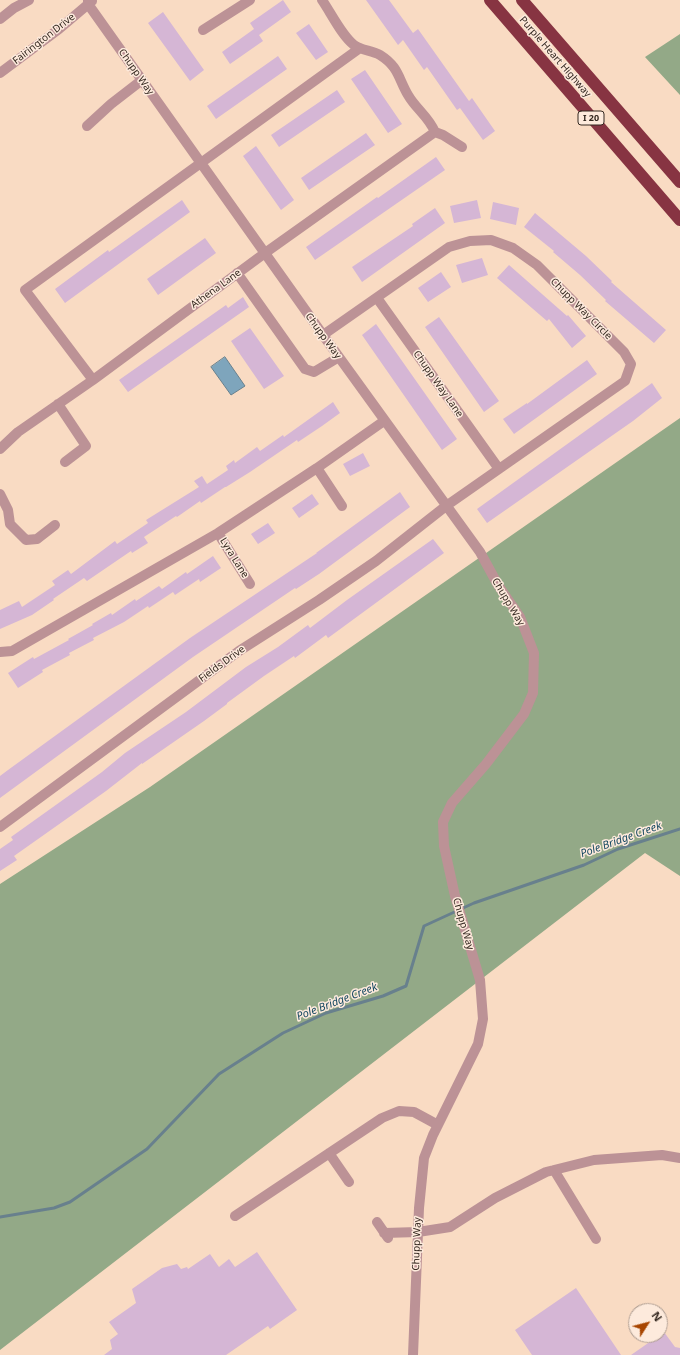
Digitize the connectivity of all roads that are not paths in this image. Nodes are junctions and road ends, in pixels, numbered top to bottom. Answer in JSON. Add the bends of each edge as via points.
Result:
{"nodes":[{"id":1,"x":29,"y":0,"type":"edge"},
{"id":2,"x":250,"y":0,"type":"edge"},
{"id":3,"x":322,"y":0,"type":"edge"},
{"id":4,"x":490,"y":0,"type":"edge"},
{"id":5,"x":522,"y":0,"type":"edge"},
{"id":6,"x":90,"y":1,"type":"edge"},
{"id":7,"x":0,"y":19,"type":"edge"},
{"id":8,"x":203,"y":30,"type":"dead end"},
{"id":9,"x":360,"y":48,"type":"junction"},
{"id":10,"x":0,"y":73,"type":"edge"},
{"id":11,"x":142,"y":80,"type":"junction"},
{"id":12,"x":87,"y":126,"type":"dead end"},
{"id":13,"x":435,"y":132,"type":"junction"},
{"id":14,"x":462,"y":147,"type":"dead end"},
{"id":15,"x":201,"y":164,"type":"junction"},
{"id":16,"x":680,"y":182,"type":"edge"},
{"id":17,"x":680,"y":220,"type":"edge"},
{"id":18,"x":265,"y":254,"type":"junction"},
{"id":19,"x":237,"y":273,"type":"junction"},
{"id":20,"x":377,"y":298,"type":"junction"},
{"id":21,"x":323,"y":335,"type":"junction"},
{"id":22,"x":339,"y":357,"type":"junction"},
{"id":23,"x":93,"y":380,"type":"junction"},
{"id":24,"x":58,"y":404,"type":"junction"},
{"id":25,"x":384,"y":421,"type":"junction"},
{"id":26,"x":0,"y":449,"type":"edge"},
{"id":27,"x":65,"y":462,"type":"dead end"},
{"id":28,"x":317,"y":468,"type":"junction"},
{"id":29,"x":499,"y":469,"type":"junction"},
{"id":30,"x":0,"y":494,"type":"edge"},
{"id":31,"x":342,"y":506,"type":"dead end"},
{"id":32,"x":446,"y":506,"type":"junction"},
{"id":33,"x":55,"y":525,"type":"dead end"},
{"id":34,"x":218,"y":533,"type":"junction"},
{"id":35,"x":250,"y":584,"type":"dead end"},
{"id":36,"x":0,"y":652,"type":"edge"},
{"id":37,"x":0,"y":827,"type":"edge"},
{"id":38,"x":438,"y":1124,"type":"junction"},
{"id":39,"x":329,"y":1153,"type":"junction"},
{"id":40,"x":680,"y":1158,"type":"edge"},
{"id":41,"x":554,"y":1170,"type":"junction"},
{"id":42,"x":349,"y":1182,"type":"dead end"},
{"id":43,"x":235,"y":1216,"type":"dead end"},
{"id":44,"x":377,"y":1222,"type":"dead end"},
{"id":45,"x":418,"y":1232,"type":"junction"},
{"id":46,"x":596,"y":1239,"type":"dead end"},
{"id":47,"x":413,"y":1355,"type":"edge"}],
"edges":[{"from":1,"to":7,"type":"street"},
{"from":2,"to":8,"type":"street"},
{"from":3,"to":9,"type":"street","via":[[346,37]]},
{"from":4,"to":17,"type":"highway","name":"Purple Heart Highway","number":"I 20"},
{"from":5,"to":16,"type":"highway","name":"Purple Heart Highway","number":"I 20"},
{"from":6,"to":10,"type":"street","name":"Fairington Drive","via":[[59,29]]},
{"from":6,"to":11,"type":"street","name":"Chupp Way"},
{"from":9,"to":13,"type":"street","via":[[379,54],[398,72],[408,96]]},
{"from":9,"to":15,"type":"street"},
{"from":11,"to":12,"type":"street","via":[[110,104]]},
{"from":11,"to":15,"type":"street","name":"Chupp Way"},
{"from":13,"to":14,"type":"street"},
{"from":13,"to":18,"type":"street","name":"Athena Lane"},
{"from":15,"to":18,"type":"street","name":"Chupp Way"},
{"from":15,"to":23,"type":"street","via":[[25,290]]},
{"from":18,"to":19,"type":"street","name":"Athena Lane"},
{"from":18,"to":21,"type":"street","name":"Chupp Way"},
{"from":19,"to":22,"type":"street","via":[[305,369],[314,372]]},
{"from":19,"to":23,"type":"street","name":"Athena Lane"},
{"from":20,"to":21,"type":"street","name":"Chupp Way Circle"},
{"from":20,"to":29,"type":"street","name":"Chupp Way Lane"},
{"from":20,"to":29,"type":"street","name":"Chupp Way Circle","via":[[449,247],[470,241],[491,240],[513,248],[536,265],[624,352],[631,364],[625,381]]},
{"from":21,"to":22,"type":"street","name":"Chupp Way"},
{"from":22,"to":25,"type":"street","name":"Chupp Way"},
{"from":23,"to":24,"type":"street","name":"Athena Lane"},
{"from":24,"to":26,"type":"street","name":"Athena Lane","via":[[18,432]]},
{"from":24,"to":27,"type":"street","via":[[86,446]]},
{"from":25,"to":28,"type":"street"},
{"from":25,"to":32,"type":"street","name":"Chupp Way"},
{"from":28,"to":31,"type":"street"},
{"from":28,"to":34,"type":"street"},
{"from":29,"to":32,"type":"street","name":"Chupp Way Circle"},
{"from":30,"to":33,"type":"street","via":[[8,510],[10,524],[26,540],[37,539]]},
{"from":32,"to":37,"type":"street","name":"Fields Drive","via":[[376,561],[239,651]]},
{"from":32,"to":38,"type":"street","name":"Chupp Way","via":[[480,552],[520,617],[534,653],[533,693],[524,714],[452,804],[443,822],[444,846],[455,896],[480,980],[483,1019],[478,1044]]},
{"from":34,"to":35,"type":"street","name":"Lyra Lane"},
{"from":34,"to":36,"type":"street","via":[[12,651]]},
{"from":38,"to":39,"type":"street","via":[[414,1112],[399,1111],[382,1118]]},
{"from":38,"to":45,"type":"street","name":"Chupp Way","via":[[424,1158]]},
{"from":39,"to":42,"type":"street"},
{"from":39,"to":43,"type":"street"},
{"from":40,"to":41,"type":"street","via":[[662,1155],[594,1160]]},
{"from":41,"to":45,"type":"street","via":[[495,1198],[450,1226]]},
{"from":41,"to":46,"type":"street"},
{"from":44,"to":45,"type":"street","via":[[386,1235]]},
{"from":45,"to":47,"type":"street","name":"Chupp Way"}]}
